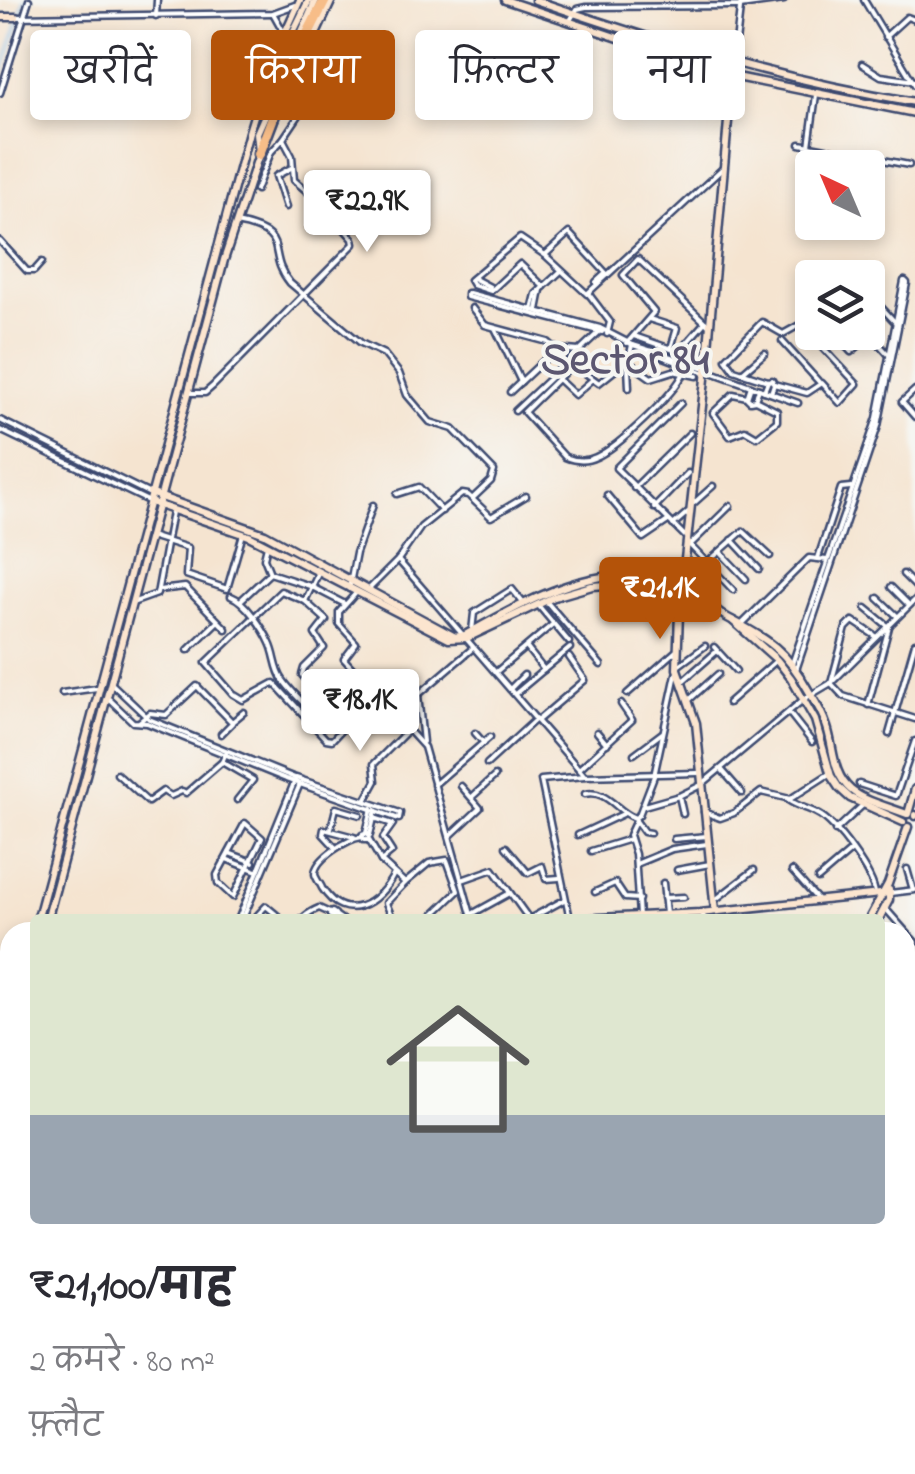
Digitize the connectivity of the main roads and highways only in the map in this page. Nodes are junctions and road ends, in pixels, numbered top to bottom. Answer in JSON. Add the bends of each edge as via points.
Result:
{"nodes":[{"id":1,"x":329,"y":0,"type":"edge"},
{"id":2,"x":259,"y":154,"type":"road end"}],
"edges":[{"from":1,"to":2,"type":"highway"}]}
